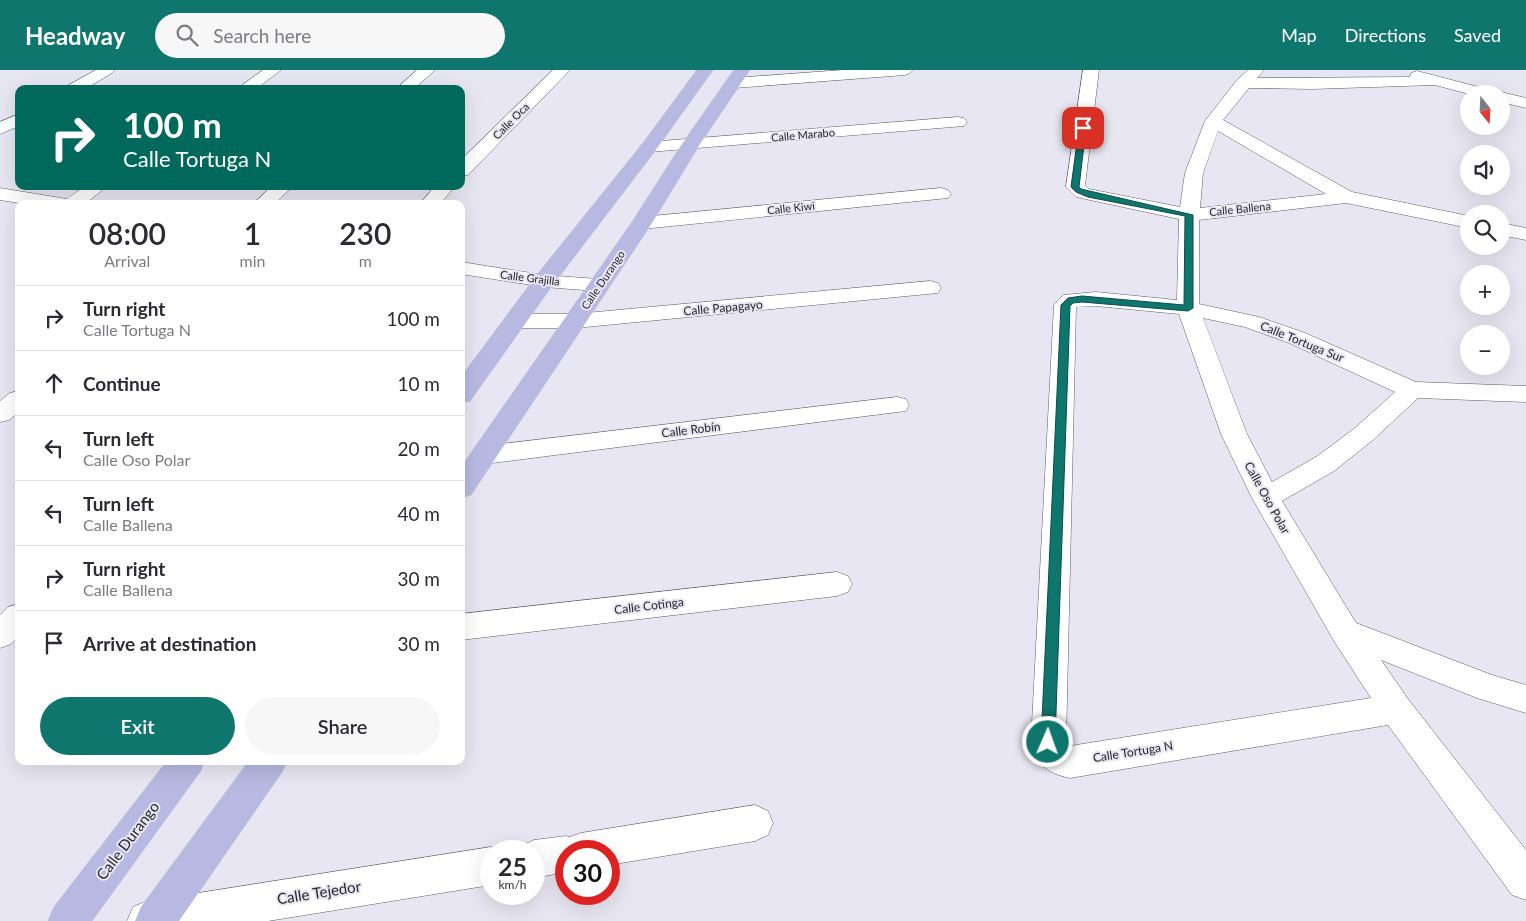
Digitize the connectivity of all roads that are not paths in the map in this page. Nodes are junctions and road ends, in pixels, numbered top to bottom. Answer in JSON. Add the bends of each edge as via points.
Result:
{"nodes":[{"id":1,"x":107,"y":70,"type":"edge"},
{"id":2,"x":273,"y":70,"type":"edge"},
{"id":3,"x":427,"y":70,"type":"edge"},
{"id":4,"x":562,"y":70,"type":"edge"},
{"id":5,"x":705,"y":70,"type":"edge"},
{"id":6,"x":904,"y":70,"type":"edge"},
{"id":7,"x":1090,"y":70,"type":"edge"},
{"id":8,"x":1391,"y":70,"type":"edge"},
{"id":9,"x":738,"y":77,"type":"edge"},
{"id":10,"x":1250,"y":77,"type":"edge"},
{"id":11,"x":1434,"y":80,"type":"junction"},
{"id":12,"x":80,"y":85,"type":"edge"},
{"id":13,"x":250,"y":85,"type":"edge"},
{"id":14,"x":409,"y":85,"type":"edge"},
{"id":15,"x":1460,"y":87,"type":"edge"},
{"id":16,"x":1510,"y":99,"type":"edge"},
{"id":17,"x":1526,"y":103,"type":"edge"},
{"id":18,"x":15,"y":121,"type":"edge"},
{"id":19,"x":1213,"y":121,"type":"junction"},
{"id":20,"x":958,"y":122,"type":"dead end"},
{"id":21,"x":0,"y":130,"type":"edge"},
{"id":22,"x":691,"y":144,"type":"junction"},
{"id":23,"x":648,"y":147,"type":"junction"},
{"id":24,"x":465,"y":167,"type":"edge"},
{"id":25,"x":92,"y":190,"type":"edge"},
{"id":26,"x":279,"y":190,"type":"edge"},
{"id":27,"x":442,"y":190,"type":"edge"},
{"id":28,"x":0,"y":194,"type":"edge"},
{"id":29,"x":941,"y":194,"type":"dead end"},
{"id":30,"x":1346,"y":197,"type":"junction"},
{"id":31,"x":38,"y":200,"type":"edge"},
{"id":32,"x":78,"y":200,"type":"edge"},
{"id":33,"x":267,"y":200,"type":"edge"},
{"id":34,"x":433,"y":200,"type":"edge"},
{"id":35,"x":1189,"y":215,"type":"junction"},
{"id":36,"x":1460,"y":220,"type":"edge"},
{"id":37,"x":642,"y":223,"type":"junction"},
{"id":38,"x":1510,"y":231,"type":"edge"},
{"id":39,"x":1526,"y":234,"type":"edge"},
{"id":40,"x":465,"y":269,"type":"edge"},
{"id":41,"x":544,"y":281,"type":"junction"},
{"id":42,"x":598,"y":285,"type":"junction"},
{"id":43,"x":930,"y":288,"type":"dead end"},
{"id":44,"x":1096,"y":299,"type":"joint"},
{"id":45,"x":1188,"y":308,"type":"junction"},
{"id":46,"x":517,"y":321,"type":"junction"},
{"id":47,"x":575,"y":322,"type":"junction"},
{"id":48,"x":465,"y":390,"type":"edge"},
{"id":49,"x":1412,"y":390,"type":"junction"},
{"id":50,"x":1526,"y":394,"type":"edge"},
{"id":51,"x":15,"y":402,"type":"edge"},
{"id":52,"x":897,"y":405,"type":"dead end"},
{"id":53,"x":0,"y":414,"type":"edge"},
{"id":54,"x":484,"y":455,"type":"junction"},
{"id":55,"x":465,"y":482,"type":"edge"},
{"id":56,"x":1266,"y":498,"type":"junction"},
{"id":57,"x":837,"y":584,"type":"dead end"},
{"id":58,"x":15,"y":620,"type":"edge"},
{"id":59,"x":465,"y":627,"type":"edge"},
{"id":60,"x":1345,"y":632,"type":"junction"},
{"id":61,"x":0,"y":635,"type":"edge"},
{"id":62,"x":1526,"y":699,"type":"edge"},
{"id":63,"x":1396,"y":709,"type":"junction"},
{"id":64,"x":185,"y":765,"type":"edge"},
{"id":65,"x":267,"y":765,"type":"edge"},
{"id":66,"x":755,"y":823,"type":"dead end"},
{"id":67,"x":620,"y":845,"type":"edge"},
{"id":68,"x":480,"y":868,"type":"edge"},
{"id":69,"x":1526,"y":881,"type":"edge"},
{"id":70,"x":68,"y":921,"type":"edge"},
{"id":71,"x":153,"y":921,"type":"edge"}],
"edges":[{"from":1,"to":12,"type":"street"},
{"from":2,"to":13,"type":"street"},
{"from":3,"to":14,"type":"street"},
{"from":4,"to":24,"type":"street","name":"Calle Oca"},
{"from":5,"to":23,"type":"main road"},
{"from":6,"to":9,"type":"street"},
{"from":7,"to":35,"type":"street","name":"Calle Ballena","via":[[1075,187],[1084,194]]},
{"from":8,"to":11,"type":"street"},
{"from":9,"to":22,"type":"main road","name":"Calle Durango"},
{"from":10,"to":11,"type":"street","via":[[1322,84]]},
{"from":10,"to":19,"type":"street","name":"Calle Oso Polar"},
{"from":11,"to":15,"type":"street"},
{"from":16,"to":17,"type":"street"},
{"from":18,"to":21,"type":"street"},
{"from":19,"to":30,"type":"street","name":"Calle Ballena"},
{"from":19,"to":35,"type":"street","name":"Calle Oso Polar","via":[[1194,173]]},
{"from":20,"to":22,"type":"street","name":"Calle Marabo"},
{"from":22,"to":23,"type":"street","name":"Calle Marabo"},
{"from":22,"to":37,"type":"main road","name":"Calle Durango"},
{"from":23,"to":41,"type":"main road"},
{"from":25,"to":32,"type":"street"},
{"from":26,"to":33,"type":"street"},
{"from":27,"to":34,"type":"street"},
{"from":28,"to":31,"type":"street"},
{"from":29,"to":37,"type":"street","name":"Calle Kiwi"},
{"from":30,"to":35,"type":"street","name":"Calle Ballena"},
{"from":30,"to":36,"type":"street","name":"Calle Ballena"},
{"from":35,"to":45,"type":"street","name":"Calle Oso Polar"},
{"from":37,"to":42,"type":"main road","name":"Calle Durango"},
{"from":38,"to":39,"type":"street"},
{"from":40,"to":41,"type":"street","name":"Calle Grajilla"},
{"from":41,"to":42,"type":"street","name":"Calle Grajilla"},
{"from":41,"to":46,"type":"main road"},
{"from":42,"to":47,"type":"main road","name":"Calle Durango"},
{"from":43,"to":47,"type":"street","name":"Calle Papagayo"},
{"from":44,"to":45,"type":"street","name":"Calle Tortuga Sur"},
{"from":44,"to":63,"type":"street","name":"Calle Tortuga N","via":[[1071,300],[1065,305],[1050,751],[1062,761],[1070,762]]},
{"from":45,"to":49,"type":"street","name":"Calle Tortuga Sur","via":[[1251,322],[1297,338]]},
{"from":45,"to":56,"type":"street","name":"Calle Oso Polar","via":[[1234,434]]},
{"from":46,"to":47,"type":"street","name":"Calle Papagayo"},
{"from":46,"to":48,"type":"main road"},
{"from":47,"to":54,"type":"main road","name":"Calle Durango"},
{"from":49,"to":50,"type":"street","name":"Calle Tortuga Sur"},
{"from":49,"to":56,"type":"street","via":[[1364,434],[1324,464]]},
{"from":51,"to":53,"type":"street"},
{"from":52,"to":54,"type":"street","name":"Calle Robín"},
{"from":54,"to":55,"type":"main road","name":"Calle Durango"},
{"from":56,"to":60,"type":"street","name":"Calle Oso Polar"},
{"from":57,"to":59,"type":"street","name":"Calle Cotinga"},
{"from":58,"to":61,"type":"street"},
{"from":60,"to":62,"type":"street","via":[[1489,688]]},
{"from":60,"to":63,"type":"street","name":"Calle Oso Polar"},
{"from":63,"to":69,"type":"street","name":"Calle Oso Polar"},
{"from":64,"to":70,"type":"main road","name":"Calle Durango"},
{"from":65,"to":71,"type":"main road"},
{"from":66,"to":67,"type":"street"},
{"from":68,"to":71,"type":"street","name":"Calle Tejedor"}]}
